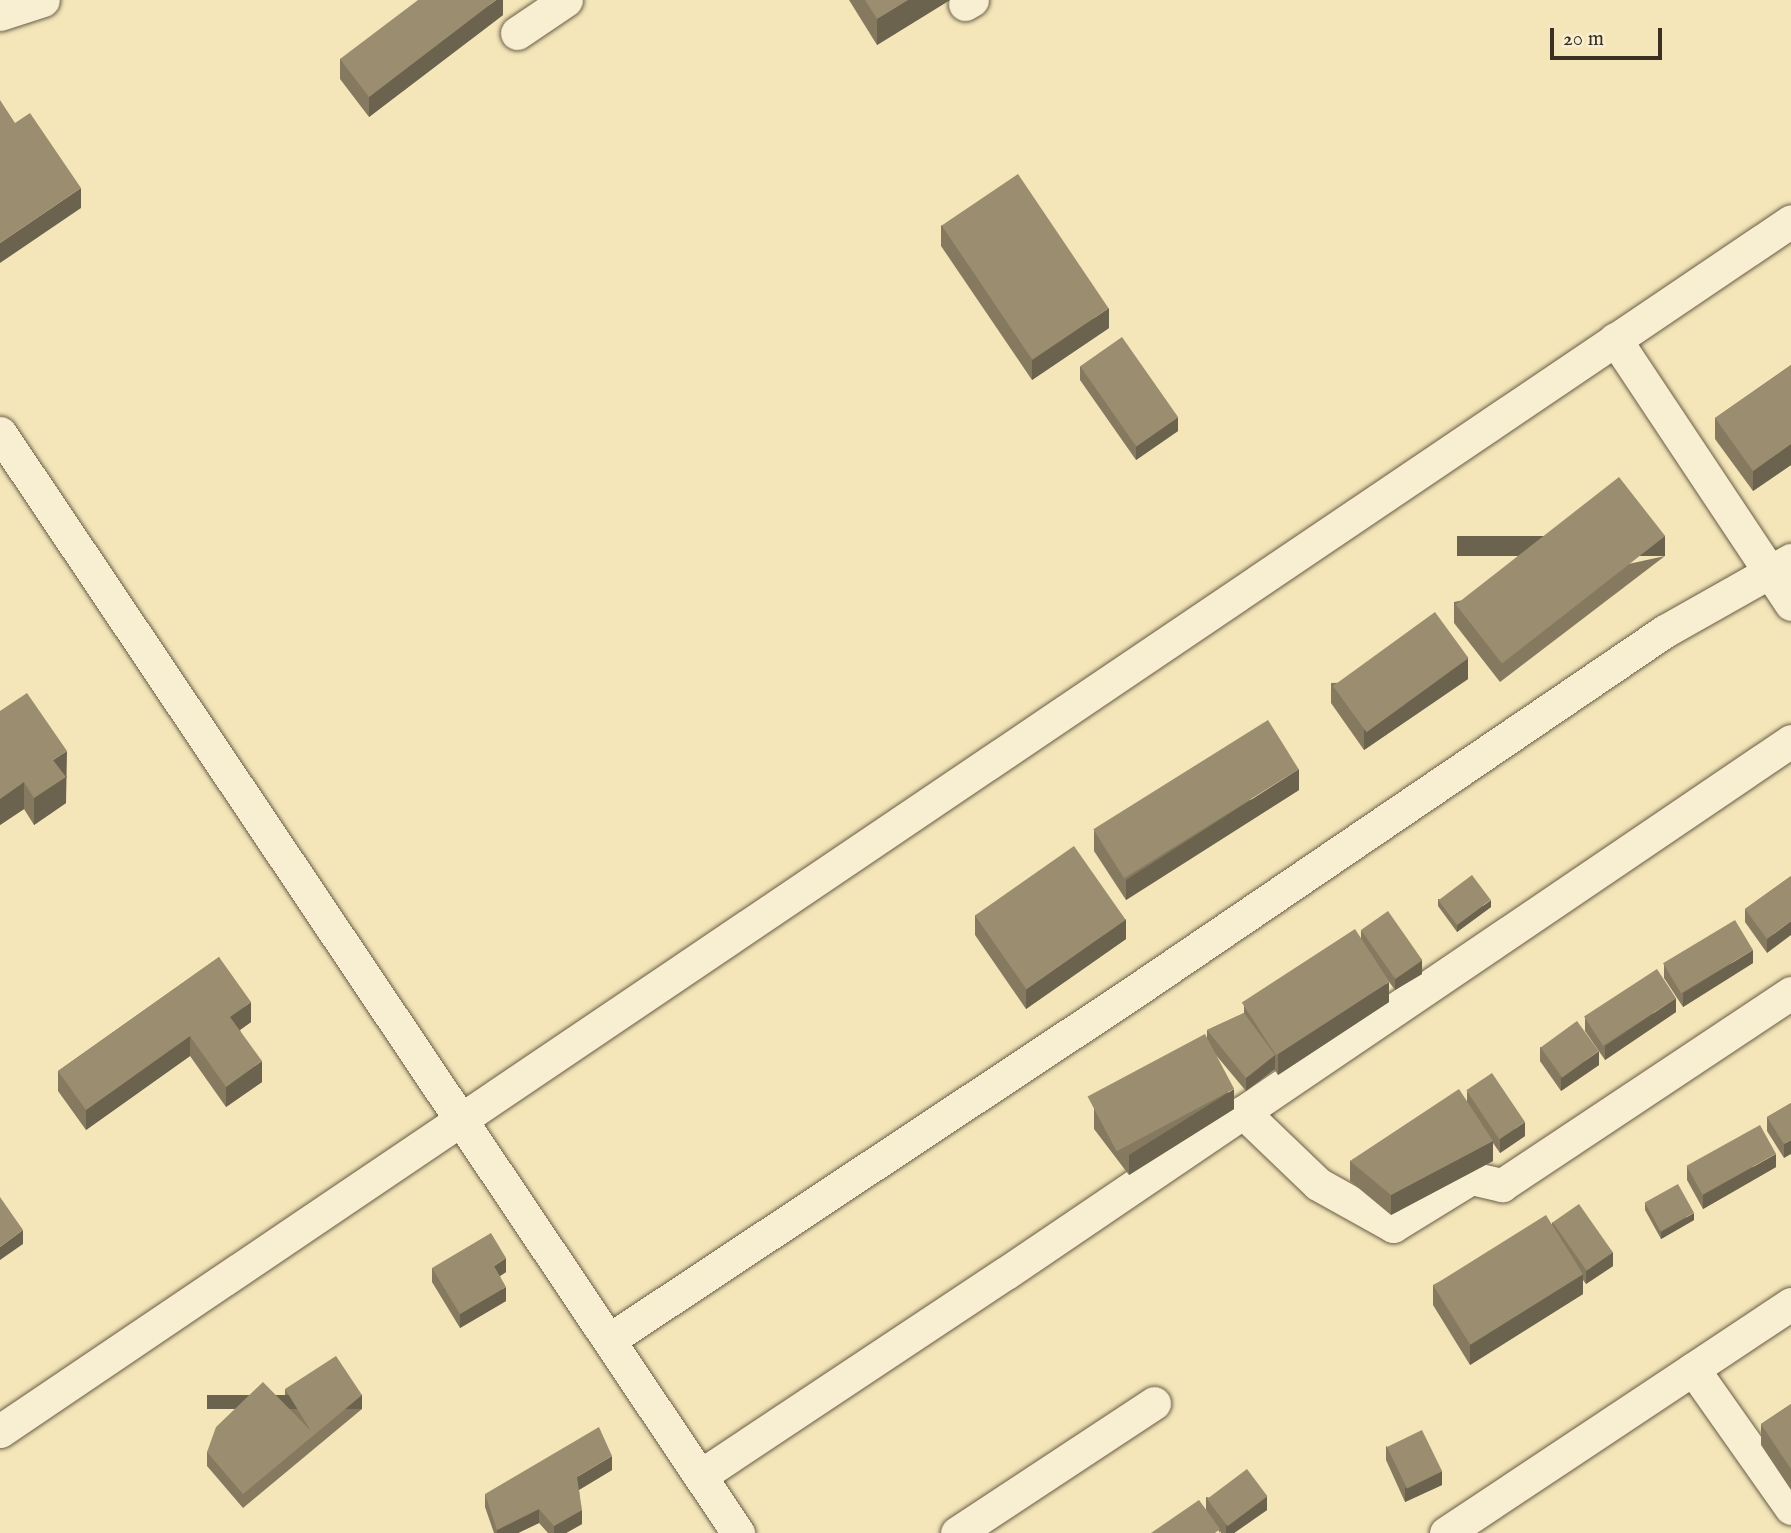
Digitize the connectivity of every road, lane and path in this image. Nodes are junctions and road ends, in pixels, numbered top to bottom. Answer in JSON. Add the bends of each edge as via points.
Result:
{"nodes":[{"id":1,"x":43,"y":0,"type":"edge"},
{"id":2,"x":566,"y":0,"type":"edge"},
{"id":3,"x":0,"y":14,"type":"edge"},
{"id":4,"x":517,"y":33,"type":"dead end"},
{"id":5,"x":1791,"y":221,"type":"edge"},
{"id":6,"x":1615,"y":339,"type":"junction"},
{"id":7,"x":0,"y":433,"type":"edge"},
{"id":8,"x":1781,"y":567,"type":"edge"},
{"id":9,"x":1791,"y":604,"type":"edge"},
{"id":10,"x":1791,"y":741,"type":"edge"},
{"id":11,"x":1791,"y":993,"type":"edge"},
{"id":12,"x":1243,"y":1112,"type":"junction"},
{"id":13,"x":463,"y":1119,"type":"junction"},
{"id":14,"x":1791,"y":1304,"type":"edge"},
{"id":15,"x":609,"y":1340,"type":"junction"},
{"id":16,"x":1693,"y":1369,"type":"junction"},
{"id":17,"x":1154,"y":1402,"type":"dead end"},
{"id":18,"x":0,"y":1431,"type":"edge"},
{"id":19,"x":700,"y":1476,"type":"junction"},
{"id":20,"x":1791,"y":1508,"type":"edge"},
{"id":21,"x":738,"y":1533,"type":"edge"},
{"id":22,"x":957,"y":1533,"type":"edge"},
{"id":23,"x":1446,"y":1533,"type":"edge"}],
"edges":[{"from":1,"to":3,"type":"street"},
{"from":2,"to":4,"type":"street"},
{"from":5,"to":6,"type":"street"},
{"from":6,"to":8,"type":"street"},
{"from":6,"to":13,"type":"street"},
{"from":7,"to":13,"type":"street"},
{"from":8,"to":9,"type":"street"},
{"from":8,"to":15,"type":"street","via":[[1665,631]]},
{"from":10,"to":12,"type":"street"},
{"from":11,"to":12,"type":"street","via":[[1502,1185],[1471,1178],[1393,1227],[1318,1184]]},
{"from":12,"to":19,"type":"street"},
{"from":13,"to":15,"type":"street"},
{"from":13,"to":18,"type":"street"},
{"from":14,"to":16,"type":"street"},
{"from":15,"to":19,"type":"street"},
{"from":16,"to":20,"type":"street"},
{"from":16,"to":23,"type":"street"},
{"from":17,"to":22,"type":"street"},
{"from":19,"to":21,"type":"street"}]}
